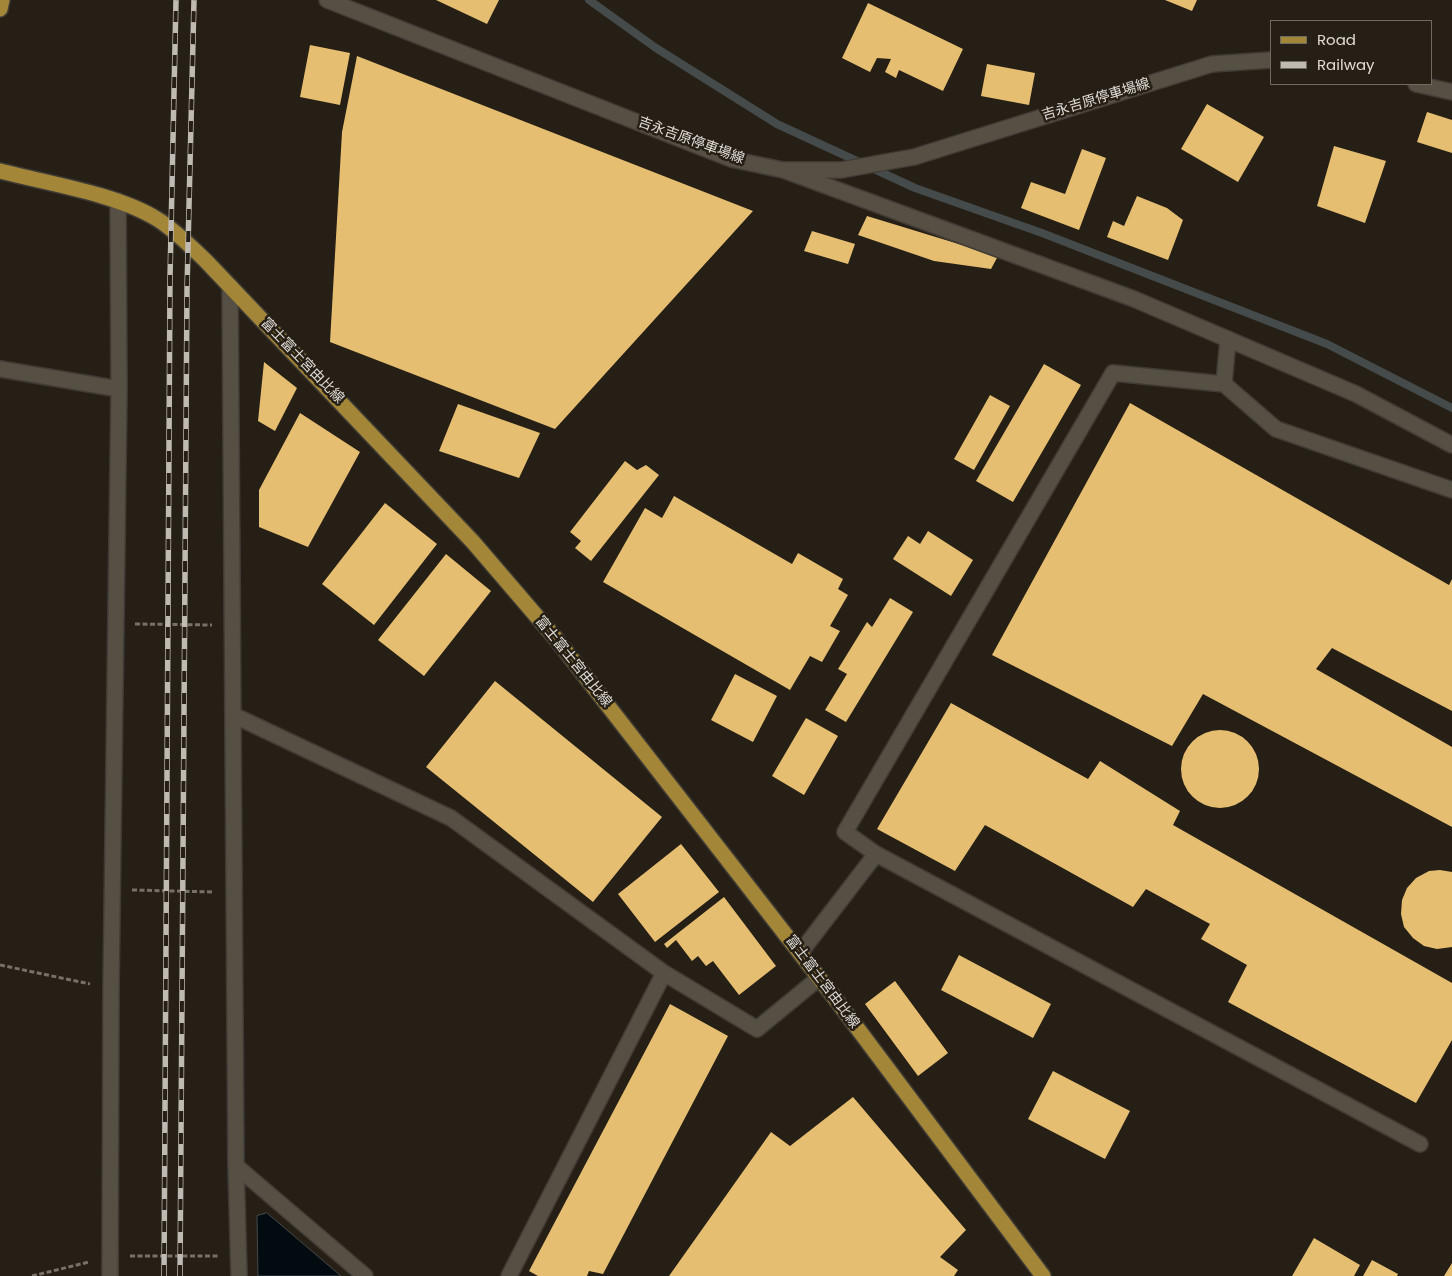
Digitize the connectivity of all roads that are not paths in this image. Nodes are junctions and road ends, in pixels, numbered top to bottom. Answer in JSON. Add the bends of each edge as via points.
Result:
{"nodes":[{"id":1,"x":2,"y":0,"type":"edge"},
{"id":2,"x":327,"y":0,"type":"edge"},
{"id":3,"x":0,"y":9,"type":"edge"},
{"id":4,"x":1270,"y":60,"type":"edge"},
{"id":5,"x":1420,"y":85,"type":"edge"},
{"id":6,"x":1452,"y":92,"type":"edge"},
{"id":7,"x":783,"y":170,"type":"junction"},
{"id":8,"x":0,"y":171,"type":"edge"},
{"id":9,"x":118,"y":201,"type":"junction"},
{"id":10,"x":230,"y":286,"type":"junction"},
{"id":11,"x":1228,"y":339,"type":"junction"},
{"id":12,"x":0,"y":369,"type":"edge"},
{"id":13,"x":1224,"y":384,"type":"junction"},
{"id":14,"x":119,"y":390,"type":"junction"},
{"id":15,"x":1452,"y":445,"type":"edge"},
{"id":16,"x":1452,"y":490,"type":"edge"},
{"id":17,"x":233,"y":715,"type":"junction"},
{"id":18,"x":876,"y":854,"type":"junction"},
{"id":19,"x":800,"y":953,"type":"junction"},
{"id":20,"x":664,"y":974,"type":"junction"},
{"id":21,"x":819,"y":978,"type":"junction"},
{"id":22,"x":1420,"y":1144,"type":"dead end"},
{"id":23,"x":236,"y":1166,"type":"junction"},
{"id":24,"x":110,"y":1276,"type":"edge"},
{"id":25,"x":239,"y":1276,"type":"edge"},
{"id":26,"x":366,"y":1276,"type":"edge"},
{"id":27,"x":509,"y":1276,"type":"edge"},
{"id":28,"x":1043,"y":1276,"type":"edge"}],
"edges":[{"from":1,"to":3,"type":"main road"},
{"from":2,"to":7,"type":"street","name":"吉永吉原停車場線","via":[[731,159]]},
{"from":4,"to":7,"type":"street","name":"吉永吉原停車場線","via":[[1212,64],[914,157],[841,170]]},
{"from":5,"to":6,"type":"street"},
{"from":7,"to":11,"type":"street","via":[[1134,299]]},
{"from":8,"to":9,"type":"main road","name":"富士富士宮由比線"},
{"from":9,"to":10,"type":"main road","name":"富士富士宮由比線","via":[[156,218],[178,234]]},
{"from":9,"to":14,"type":"street"},
{"from":10,"to":17,"type":"street"},
{"from":10,"to":19,"type":"main road","name":"富士富士宮由比線","via":[[473,542],[557,640]]},
{"from":11,"to":13,"type":"street"},
{"from":11,"to":15,"type":"street","via":[[1356,394]]},
{"from":12,"to":14,"type":"street"},
{"from":13,"to":16,"type":"street","via":[[1276,429]]},
{"from":13,"to":18,"type":"street","via":[[1113,373],[845,832]]},
{"from":14,"to":24,"type":"street"},
{"from":17,"to":20,"type":"street","via":[[450,818]]},
{"from":17,"to":23,"type":"street"},
{"from":18,"to":19,"type":"street"},
{"from":18,"to":22,"type":"street"},
{"from":19,"to":21,"type":"main road","name":"富士富士宮由比線"},
{"from":20,"to":21,"type":"street","via":[[757,1029]]},
{"from":20,"to":27,"type":"street"},
{"from":21,"to":28,"type":"main road","name":"富士富士宮由比線"},
{"from":23,"to":25,"type":"street"},
{"from":23,"to":26,"type":"street"}]}
